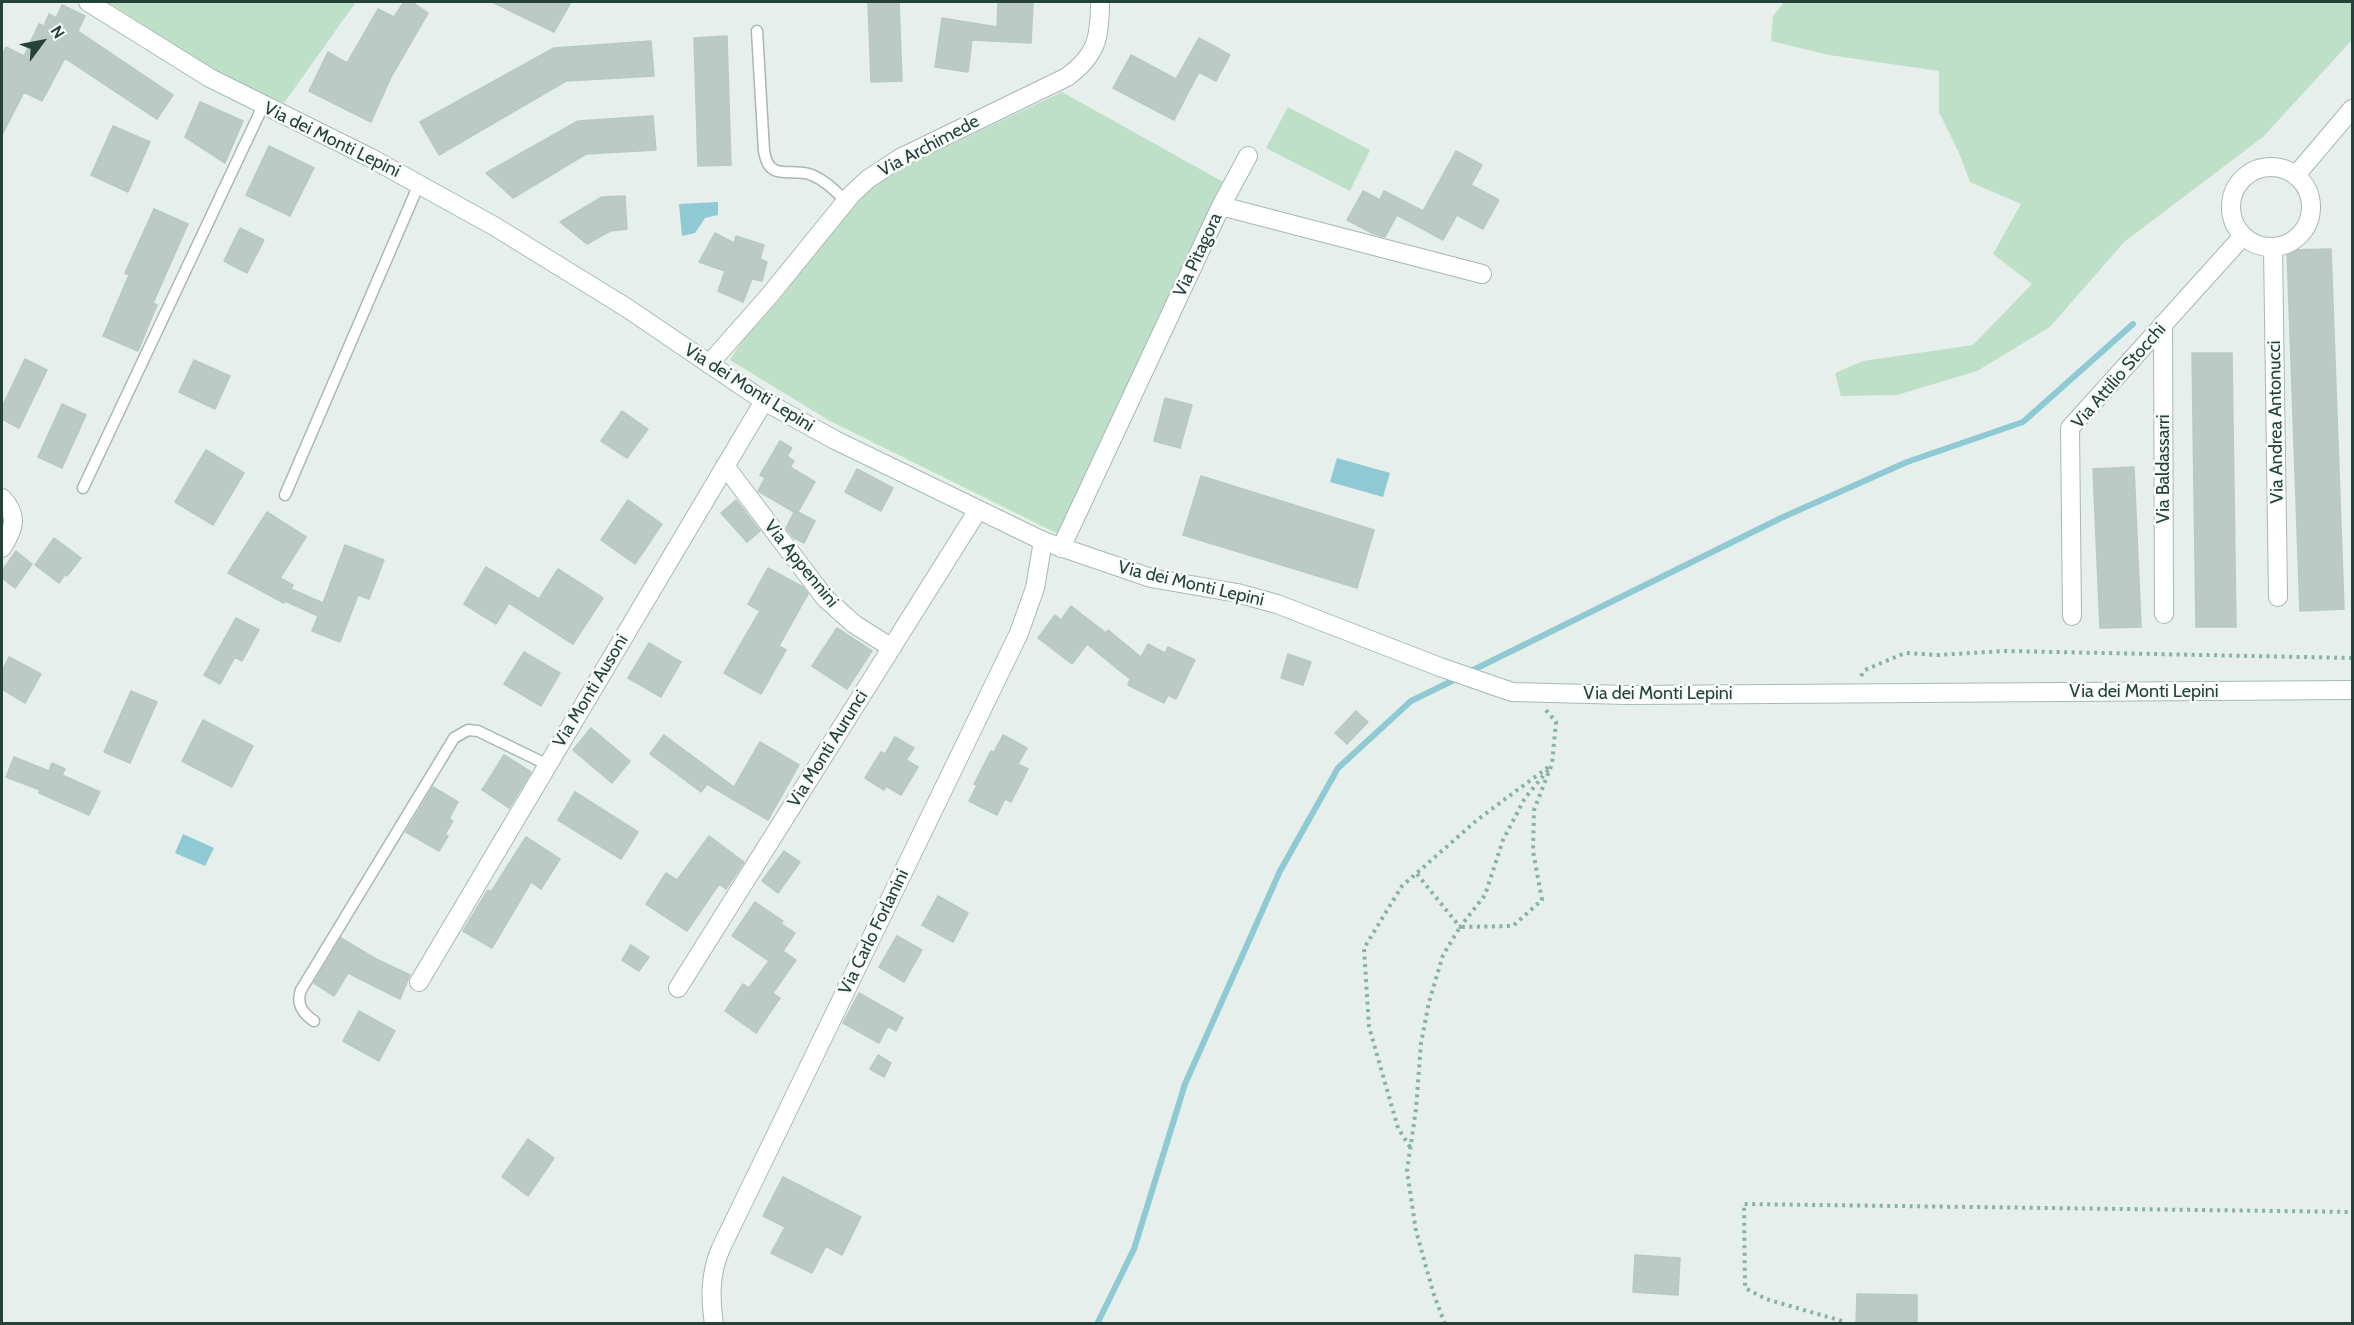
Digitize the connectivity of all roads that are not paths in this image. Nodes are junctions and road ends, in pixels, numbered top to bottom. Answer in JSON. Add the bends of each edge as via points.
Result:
{"nodes":[{"id":1,"x":88,"y":2,"type":"edge"},
{"id":2,"x":1100,"y":2,"type":"edge"},
{"id":3,"x":757,"y":31,"type":"dead end"},
{"id":4,"x":263,"y":106,"type":"junction"},
{"id":5,"x":2352,"y":109,"type":"edge"},
{"id":6,"x":1248,"y":156,"type":"dead end"},
{"id":7,"x":2296,"y":175,"type":"junction"},
{"id":8,"x":419,"y":184,"type":"junction"},
{"id":9,"x":846,"y":201,"type":"junction"},
{"id":10,"x":1221,"y":206,"type":"junction"},
{"id":11,"x":2242,"y":236,"type":"junction"},
{"id":12,"x":2273,"y":247,"type":"junction"},
{"id":13,"x":1482,"y":274,"type":"dead end"},
{"id":14,"x":2163,"y":324,"type":"junction"},
{"id":15,"x":709,"y":364,"type":"junction"},
{"id":16,"x":764,"y":400,"type":"junction"},
{"id":17,"x":725,"y":466,"type":"junction"},
{"id":18,"x":83,"y":488,"type":"dead end"},
{"id":19,"x":285,"y":495,"type":"dead end"},
{"id":20,"x":2,"y":498,"type":"edge"},
{"id":21,"x":978,"y":510,"type":"junction"},
{"id":22,"x":1043,"y":541,"type":"junction"},
{"id":23,"x":2,"y":548,"type":"edge"},
{"id":24,"x":1061,"y":548,"type":"junction"},
{"id":25,"x":2278,"y":597,"type":"dead end"},
{"id":26,"x":2164,"y":614,"type":"dead end"},
{"id":27,"x":2072,"y":616,"type":"dead end"},
{"id":28,"x":892,"y":648,"type":"junction"},
{"id":29,"x":2352,"y":690,"type":"edge"},
{"id":30,"x":548,"y":765,"type":"junction"},
{"id":31,"x":418,"y":982,"type":"dead end"},
{"id":32,"x":678,"y":988,"type":"dead end"},
{"id":33,"x":314,"y":1021,"type":"dead end"},
{"id":34,"x":714,"y":1323,"type":"edge"}],
"edges":[{"from":1,"to":4,"type":"street","name":"Via dei Monti Lepini","via":[[194,69]]},
{"from":2,"to":9,"type":"street","name":"Via Archimede","via":[[1097,42],[1075,71],[892,162]]},
{"from":3,"to":9,"type":"lane","via":[[767,163],[775,171],[821,179]]},
{"from":4,"to":8,"type":"street","name":"Via dei Monti Lepini"},
{"from":4,"to":18,"type":"lane"},
{"from":5,"to":7,"type":"street"},
{"from":6,"to":10,"type":"street"},
{"from":7,"to":11,"type":"street","via":[[2270,166],[2239,181],[2230,204],[2232,218]]},
{"from":7,"to":12,"type":"street","via":[[2311,203],[2307,226],[2287,244]]},
{"from":8,"to":15,"type":"street","name":"Via dei Monti Lepini","via":[[559,266]]},
{"from":8,"to":19,"type":"lane"},
{"from":9,"to":15,"type":"street","name":"Via Archimede"},
{"from":10,"to":13,"type":"street","name":"Via Pitagora"},
{"from":10,"to":24,"type":"street","name":"Via Pitagora"},
{"from":11,"to":12,"type":"street","via":[[2256,245]]},
{"from":11,"to":14,"type":"street","name":"Via Attilio Stocchi"},
{"from":12,"to":25,"type":"street","name":"Via Andrea Antonucci"},
{"from":14,"to":26,"type":"street","name":"Via Baldassarri"},
{"from":14,"to":27,"type":"street","name":"Via Attilio Stocchi","via":[[2070,428]]},
{"from":15,"to":16,"type":"street","name":"Via dei Monti Lepini"},
{"from":16,"to":17,"type":"street","name":"Via Monti Ausoni"},
{"from":16,"to":21,"type":"street","name":"Via dei Monti Lepini","via":[[835,440]]},
{"from":17,"to":28,"type":"street","name":"Via Appennini","via":[[825,598],[854,624]]},
{"from":17,"to":30,"type":"street","name":"Via Monti Ausoni"},
{"from":20,"to":23,"type":"street","via":[[13,514],[14,525]]},
{"from":21,"to":22,"type":"street","name":"Via dei Monti Lepini"},
{"from":21,"to":28,"type":"street","name":"Via Monti Aurunci"},
{"from":22,"to":24,"type":"street","name":"Via dei Monti Lepini"},
{"from":22,"to":34,"type":"street","name":"Via Carlo Forlanini","via":[[1032,598],[1019,633],[718,1254],[711,1289]]},
{"from":24,"to":29,"type":"street","name":"Via dei Monti Lepini","via":[[1151,578],[1255,597],[1512,692],[1628,695]]},
{"from":28,"to":32,"type":"street","name":"Via Monti Aurunci"},
{"from":30,"to":31,"type":"street","name":"Via Monti Ausoni"},
{"from":30,"to":33,"type":"lane","via":[[478,731],[468,730],[454,738],[301,990],[301,1009]]}]}
